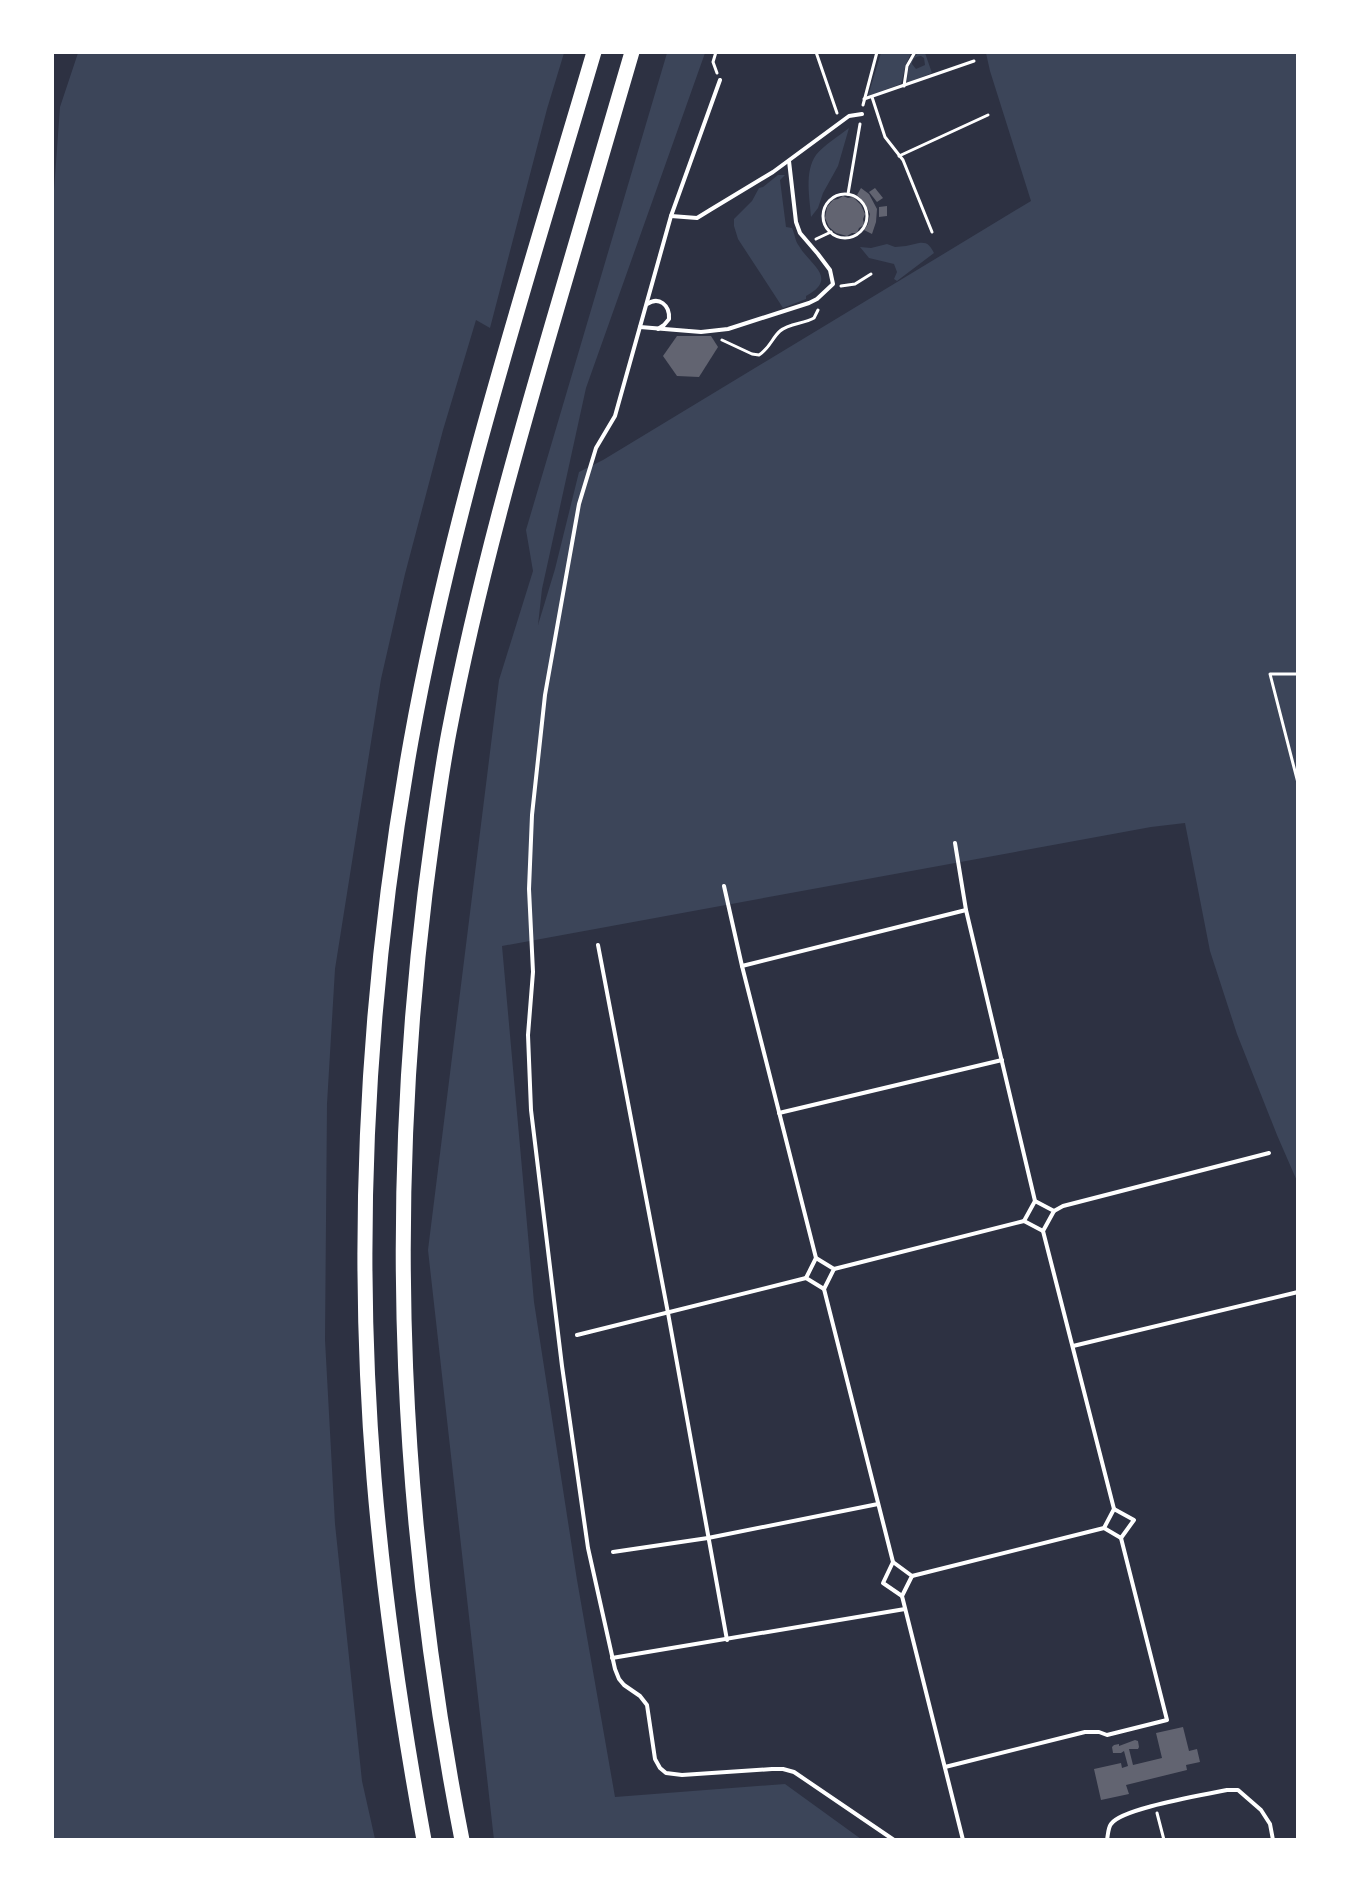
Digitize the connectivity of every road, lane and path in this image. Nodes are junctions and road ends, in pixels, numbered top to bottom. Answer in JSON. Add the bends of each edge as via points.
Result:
{"nodes":[{"id":1,"x":594,"y":52,"type":"edge"},
{"id":2,"x":632,"y":52,"type":"edge"},
{"id":3,"x":716,"y":52,"type":"edge"},
{"id":4,"x":816,"y":52,"type":"edge"},
{"id":5,"x":877,"y":52,"type":"edge"},
{"id":6,"x":915,"y":52,"type":"edge"},
{"id":7,"x":974,"y":61,"type":"dead end"},
{"id":8,"x":720,"y":80,"type":"joint"},
{"id":9,"x":904,"y":86,"type":"junction"},
{"id":10,"x":872,"y":97,"type":"junction"},
{"id":11,"x":864,"y":99,"type":"junction"},
{"id":12,"x":862,"y":114,"type":"junction"},
{"id":13,"x":988,"y":115,"type":"dead end"},
{"id":14,"x":841,"y":123,"type":"junction"},
{"id":15,"x":899,"y":156,"type":"junction"},
{"id":16,"x":789,"y":161,"type":"junction"},
{"id":17,"x":848,"y":194,"type":"junction"},
{"id":18,"x":671,"y":216,"type":"junction"},
{"id":19,"x":830,"y":232,"type":"junction"},
{"id":20,"x":932,"y":232,"type":"dead end"},
{"id":21,"x":808,"y":242,"type":"junction"},
{"id":22,"x":871,"y":274,"type":"dead end"},
{"id":23,"x":833,"y":284,"type":"junction"},
{"id":24,"x":817,"y":299,"type":"junction"},
{"id":25,"x":646,"y":305,"type":"junction"},
{"id":26,"x":640,"y":326,"type":"junction"},
{"id":27,"x":658,"y":328,"type":"junction"},
{"id":28,"x":715,"y":331,"type":"junction"},
{"id":29,"x":1298,"y":674,"type":"edge"},
{"id":30,"x":1298,"y":782,"type":"edge"},
{"id":31,"x":956,"y":843,"type":"dead end"},
{"id":32,"x":724,"y":886,"type":"dead end"},
{"id":33,"x":966,"y":910,"type":"junction"},
{"id":34,"x":598,"y":945,"type":"dead end"},
{"id":35,"x":742,"y":966,"type":"junction"},
{"id":36,"x":1002,"y":1060,"type":"junction"},
{"id":37,"x":779,"y":1113,"type":"junction"},
{"id":38,"x":1269,"y":1154,"type":"dead end"},
{"id":39,"x":1035,"y":1201,"type":"junction"},
{"id":40,"x":1054,"y":1211,"type":"junction"},
{"id":41,"x":1024,"y":1221,"type":"junction"},
{"id":42,"x":1043,"y":1231,"type":"junction"},
{"id":43,"x":816,"y":1258,"type":"junction"},
{"id":44,"x":834,"y":1269,"type":"junction"},
{"id":45,"x":806,"y":1278,"type":"junction"},
{"id":46,"x":824,"y":1289,"type":"junction"},
{"id":47,"x":1298,"y":1292,"type":"edge"},
{"id":48,"x":668,"y":1313,"type":"junction"},
{"id":49,"x":577,"y":1335,"type":"dead end"},
{"id":50,"x":1073,"y":1346,"type":"junction"},
{"id":51,"x":878,"y":1504,"type":"junction"},
{"id":52,"x":1114,"y":1509,"type":"junction"},
{"id":53,"x":1104,"y":1528,"type":"junction"},
{"id":54,"x":708,"y":1538,"type":"junction"},
{"id":55,"x":1121,"y":1538,"type":"junction"},
{"id":56,"x":613,"y":1552,"type":"dead end"},
{"id":57,"x":892,"y":1562,"type":"junction"},
{"id":58,"x":912,"y":1576,"type":"junction"},
{"id":59,"x":902,"y":1596,"type":"junction"},
{"id":60,"x":905,"y":1609,"type":"junction"},
{"id":61,"x":727,"y":1640,"type":"junction"},
{"id":62,"x":612,"y":1658,"type":"junction"},
{"id":63,"x":945,"y":1766,"type":"junction"},
{"id":64,"x":1155,"y":1806,"type":"junction"},
{"id":65,"x":424,"y":1840,"type":"edge"},
{"id":66,"x":462,"y":1840,"type":"edge"},
{"id":67,"x":894,"y":1840,"type":"edge"},
{"id":68,"x":963,"y":1840,"type":"edge"},
{"id":69,"x":1107,"y":1840,"type":"edge"},
{"id":70,"x":1164,"y":1840,"type":"edge"},
{"id":71,"x":1272,"y":1840,"type":"edge"}],
"edges":[{"from":1,"to":65,"type":"highway","via":[[470,480],[438,610],[400,808],[376,1006],[366,1206],[370,1417],[392,1646]]},
{"from":2,"to":66,"type":"highway","via":[[511,466],[476,604],[448,735],[413,1002],[403,1201],[406,1402],[423,1601]]},
{"from":3,"to":8,"type":"path","via":[[713,62]]},
{"from":4,"to":14,"type":"path"},
{"from":5,"to":11,"type":"path"},
{"from":6,"to":9,"type":"path","via":[[907,66]]},
{"from":7,"to":9,"type":"path"},
{"from":8,"to":18,"type":"lane"},
{"from":9,"to":10,"type":"path"},
{"from":10,"to":11,"type":"path"},
{"from":10,"to":15,"type":"path","via":[[885,137]]},
{"from":11,"to":12,"type":"path"},
{"from":12,"to":14,"type":"lane","via":[[849,116]]},
{"from":12,"to":17,"type":"path"},
{"from":13,"to":15,"type":"path"},
{"from":14,"to":16,"type":"lane"},
{"from":15,"to":20,"type":"path"},
{"from":16,"to":18,"type":"lane","via":[[697,218]]},
{"from":16,"to":21,"type":"lane","via":[[796,222]]},
{"from":17,"to":19,"type":"path","via":[[835,196],[826,206],[824,220]]},
{"from":17,"to":19,"type":"path","via":[[864,205],[865,225],[850,237]]},
{"from":18,"to":25,"type":"lane"},
{"from":19,"to":21,"type":"path"},
{"from":21,"to":23,"type":"lane","via":[[830,270]]},
{"from":22,"to":23,"type":"path","via":[[855,284]]},
{"from":23,"to":24,"type":"lane"},
{"from":24,"to":28,"type":"lane","via":[[747,324]]},
{"from":24,"to":28,"type":"path","via":[[814,318],[779,332],[759,355],[730,345]]},
{"from":25,"to":26,"type":"lane"},
{"from":25,"to":27,"type":"lane","via":[[656,300],[668,309],[669,319]]},
{"from":26,"to":27,"type":"lane"},
{"from":26,"to":62,"type":"lane","via":[[615,416],[596,448],[579,504],[546,695],[532,815],[529,889],[533,972],[528,1035],[531,1110],[588,1548]]},
{"from":27,"to":28,"type":"lane"},
{"from":29,"to":30,"type":"path","via":[[1270,674]]},
{"from":31,"to":33,"type":"lane"},
{"from":32,"to":35,"type":"lane"},
{"from":33,"to":35,"type":"lane"},
{"from":33,"to":36,"type":"lane"},
{"from":34,"to":48,"type":"lane"},
{"from":35,"to":37,"type":"lane"},
{"from":36,"to":37,"type":"lane"},
{"from":36,"to":39,"type":"lane"},
{"from":37,"to":43,"type":"lane"},
{"from":38,"to":40,"type":"lane","via":[[1063,1206]]},
{"from":39,"to":40,"type":"lane"},
{"from":39,"to":41,"type":"lane"},
{"from":40,"to":42,"type":"lane"},
{"from":41,"to":42,"type":"lane"},
{"from":41,"to":44,"type":"lane"},
{"from":42,"to":50,"type":"lane"},
{"from":43,"to":44,"type":"lane"},
{"from":43,"to":45,"type":"lane"},
{"from":44,"to":46,"type":"lane"},
{"from":45,"to":46,"type":"lane"},
{"from":45,"to":48,"type":"lane"},
{"from":46,"to":51,"type":"lane"},
{"from":47,"to":50,"type":"lane"},
{"from":48,"to":49,"type":"lane"},
{"from":48,"to":54,"type":"lane"},
{"from":50,"to":52,"type":"lane"},
{"from":51,"to":54,"type":"lane"},
{"from":51,"to":57,"type":"lane"},
{"from":52,"to":53,"type":"lane"},
{"from":52,"to":55,"type":"lane","via":[[1134,1520]]},
{"from":53,"to":55,"type":"lane"},
{"from":53,"to":58,"type":"lane"},
{"from":54,"to":56,"type":"lane"},
{"from":54,"to":61,"type":"lane"},
{"from":55,"to":63,"type":"lane","via":[[1167,1720],[1107,1735],[1084,1732]]},
{"from":57,"to":58,"type":"lane"},
{"from":57,"to":59,"type":"lane","via":[[883,1583]]},
{"from":58,"to":59,"type":"lane"},
{"from":59,"to":60,"type":"lane"},
{"from":60,"to":61,"type":"lane"},
{"from":60,"to":63,"type":"lane"},
{"from":61,"to":62,"type":"lane"},
{"from":62,"to":67,"type":"lane","via":[[619,1679],[647,1705],[655,1759],[666,1773],[783,1769],[794,1772]]},
{"from":63,"to":68,"type":"lane"},
{"from":64,"to":69,"type":"lane","via":[[1119,1817],[1110,1825]]},
{"from":64,"to":70,"type":"path"},
{"from":64,"to":71,"type":"lane","via":[[1238,1790],[1261,1810],[1270,1824]]}]}
